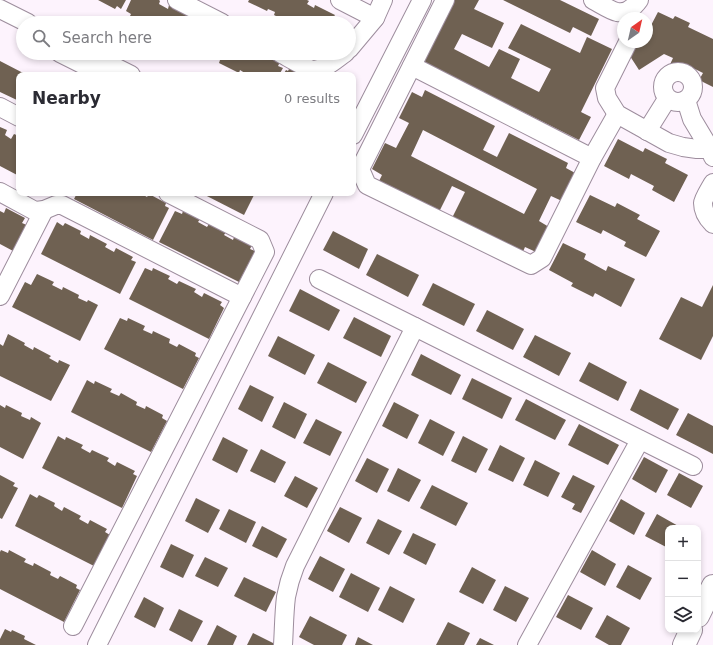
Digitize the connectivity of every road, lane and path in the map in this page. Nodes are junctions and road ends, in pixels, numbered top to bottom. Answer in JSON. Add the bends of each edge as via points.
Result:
{"nodes":[{"id":1,"x":177,"y":0,"type":"edge"},
{"id":2,"x":340,"y":0,"type":"edge"},
{"id":3,"x":383,"y":0,"type":"edge"},
{"id":4,"x":422,"y":0,"type":"edge"},
{"id":5,"x":445,"y":0,"type":"edge"},
{"id":6,"x":593,"y":0,"type":"edge"},
{"id":7,"x":636,"y":8,"type":"edge"},
{"id":8,"x":0,"y":9,"type":"edge"},
{"id":9,"x":208,"y":16,"type":"edge"},
{"id":10,"x":16,"y":17,"type":"edge"},
{"id":11,"x":374,"y":18,"type":"junction"},
{"id":12,"x":0,"y":23,"type":"edge"},
{"id":13,"x":16,"y":31,"type":"edge"},
{"id":14,"x":356,"y":40,"type":"edge"},
{"id":15,"x":625,"y":48,"type":"edge"},
{"id":16,"x":74,"y":60,"type":"edge"},
{"id":17,"x":101,"y":60,"type":"edge"},
{"id":18,"x":294,"y":60,"type":"edge"},
{"id":19,"x":335,"y":60,"type":"edge"},
{"id":20,"x":412,"y":66,"type":"junction"},
{"id":21,"x":97,"y":72,"type":"edge"},
{"id":22,"x":125,"y":72,"type":"edge"},
{"id":23,"x":667,"y":99,"type":"junction"},
{"id":24,"x":686,"y":100,"type":"junction"},
{"id":25,"x":0,"y":107,"type":"edge"},
{"id":26,"x":617,"y":114,"type":"junction"},
{"id":27,"x":16,"y":115,"type":"edge"},
{"id":28,"x":356,"y":129,"type":"edge"},
{"id":29,"x":648,"y":131,"type":"junction"},
{"id":30,"x":712,"y":152,"type":"edge"},
{"id":31,"x":592,"y":158,"type":"junction"},
{"id":32,"x":713,"y":183,"type":"edge"},
{"id":33,"x":0,"y":192,"type":"edge"},
{"id":34,"x":174,"y":196,"type":"edge"},
{"id":35,"x":322,"y":196,"type":"edge"},
{"id":36,"x":44,"y":210,"type":"junction"},
{"id":37,"x":713,"y":224,"type":"edge"},
{"id":38,"x":6,"y":267,"type":"edge"},
{"id":39,"x":319,"y":279,"type":"dead end"},
{"id":40,"x":0,"y":296,"type":"edge"},
{"id":41,"x":242,"y":297,"type":"junction"},
{"id":42,"x":415,"y":327,"type":"junction"},
{"id":43,"x":640,"y":440,"type":"junction"},
{"id":44,"x":693,"y":466,"type":"dead end"},
{"id":45,"x":713,"y":586,"type":"edge"},
{"id":46,"x":701,"y":610,"type":"edge"},
{"id":47,"x":73,"y":626,"type":"dead end"},
{"id":48,"x":690,"y":633,"type":"edge"},
{"id":49,"x":96,"y":645,"type":"edge"},
{"id":50,"x":283,"y":645,"type":"edge"},
{"id":51,"x":527,"y":645,"type":"edge"},
{"id":52,"x":684,"y":645,"type":"edge"}],
"edges":[{"from":1,"to":9,"type":"street"},
{"from":2,"to":11,"type":"street"},
{"from":3,"to":11,"type":"street"},
{"from":4,"to":28,"type":"street"},
{"from":5,"to":20,"type":"street"},
{"from":6,"to":7,"type":"street","via":[[616,12]]},
{"from":8,"to":10,"type":"street"},
{"from":11,"to":14,"type":"street"},
{"from":12,"to":13,"type":"street"},
{"from":15,"to":26,"type":"street","via":[[605,88],[607,98]]},
{"from":16,"to":21,"type":"street"},
{"from":17,"to":22,"type":"street"},
{"from":18,"to":19,"type":"street","via":[[313,70]]},
{"from":20,"to":31,"type":"street"},
{"from":20,"to":31,"type":"street","via":[[360,169],[367,185],[531,265],[542,258]]},
{"from":23,"to":24,"type":"street","via":[[680,103]]},
{"from":23,"to":24,"type":"street","via":[[663,93],[664,80],[668,75],[680,72],[686,74],[693,85],[692,92]]},
{"from":23,"to":29,"type":"street"},
{"from":24,"to":30,"type":"street","via":[[692,119]]},
{"from":25,"to":27,"type":"street"},
{"from":26,"to":29,"type":"street"},
{"from":26,"to":31,"type":"street"},
{"from":29,"to":30,"type":"street","via":[[669,143]]},
{"from":32,"to":37,"type":"street","via":[[703,203]]},
{"from":33,"to":36,"type":"street","via":[[36,211]]},
{"from":34,"to":41,"type":"street","via":[[260,240],[265,252]]},
{"from":35,"to":49,"type":"street"},
{"from":36,"to":38,"type":"street"},
{"from":36,"to":41,"type":"street","via":[[56,204],[62,205]]},
{"from":38,"to":40,"type":"street"},
{"from":39,"to":42,"type":"street"},
{"from":41,"to":47,"type":"street"},
{"from":42,"to":43,"type":"street"},
{"from":42,"to":50,"type":"street","via":[[295,566],[286,595]]},
{"from":43,"to":44,"type":"street"},
{"from":43,"to":51,"type":"street"},
{"from":45,"to":46,"type":"main road"},
{"from":48,"to":52,"type":"main road"}]}
